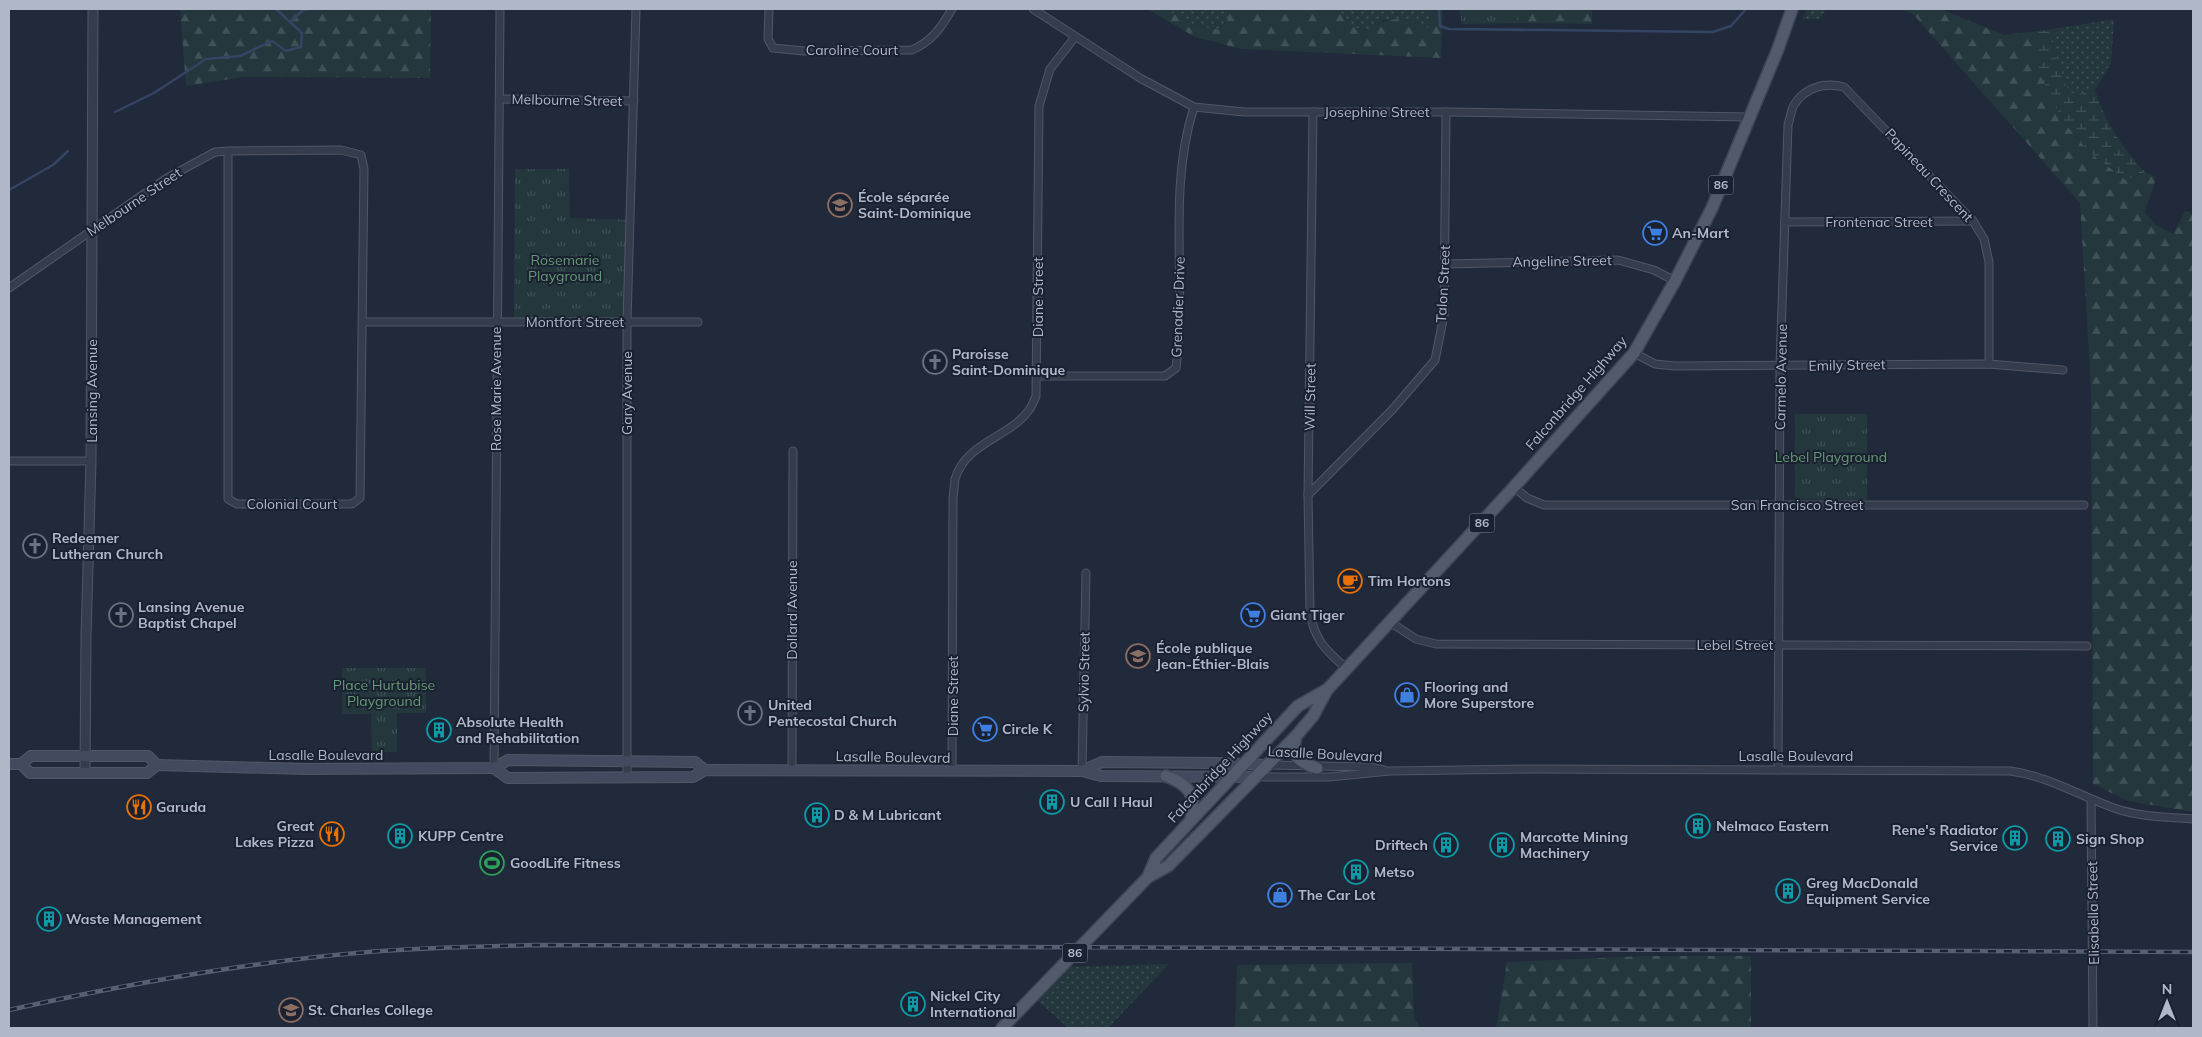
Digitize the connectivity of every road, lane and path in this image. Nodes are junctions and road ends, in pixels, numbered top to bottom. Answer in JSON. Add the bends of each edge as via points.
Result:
{"nodes":[{"id":1,"x":93,"y":9,"type":"edge"},
{"id":2,"x":500,"y":9,"type":"edge"},
{"id":3,"x":636,"y":9,"type":"edge"},
{"id":4,"x":769,"y":9,"type":"edge"},
{"id":5,"x":952,"y":9,"type":"edge"},
{"id":6,"x":1033,"y":9,"type":"edge"},
{"id":7,"x":1792,"y":9,"type":"edge"},
{"id":8,"x":1076,"y":37,"type":"junction"},
{"id":9,"x":500,"y":99,"type":"junction"},
{"id":10,"x":634,"y":100,"type":"junction"},
{"id":11,"x":1794,"y":105,"type":"joint"},
{"id":12,"x":1194,"y":107,"type":"junction"},
{"id":13,"x":1313,"y":112,"type":"junction"},
{"id":14,"x":1446,"y":112,"type":"junction"},
{"id":15,"x":1749,"y":117,"type":"junction"},
{"id":16,"x":228,"y":151,"type":"junction"},
{"id":17,"x":361,"y":155,"type":"joint"},
{"id":18,"x":1973,"y":221,"type":"junction"},
{"id":19,"x":1785,"y":222,"type":"junction"},
{"id":20,"x":93,"y":229,"type":"junction"},
{"id":21,"x":1446,"y":264,"type":"junction"},
{"id":22,"x":1675,"y":282,"type":"junction"},
{"id":23,"x":9,"y":288,"type":"edge"},
{"id":24,"x":362,"y":322,"type":"junction"},
{"id":25,"x":497,"y":322,"type":"junction"},
{"id":26,"x":628,"y":322,"type":"junction"},
{"id":27,"x":698,"y":322,"type":"dead end"},
{"id":28,"x":1634,"y":353,"type":"junction"},
{"id":29,"x":1989,"y":364,"type":"junction"},
{"id":30,"x":1780,"y":366,"type":"junction"},
{"id":31,"x":2063,"y":370,"type":"dead end"},
{"id":32,"x":1038,"y":376,"type":"junction"},
{"id":33,"x":793,"y":451,"type":"dead end"},
{"id":34,"x":91,"y":461,"type":"junction"},
{"id":35,"x":9,"y":462,"type":"edge"},
{"id":36,"x":1514,"y":487,"type":"junction"},
{"id":37,"x":1308,"y":495,"type":"junction"},
{"id":38,"x":2084,"y":505,"type":"dead end"},
{"id":39,"x":1780,"y":506,"type":"junction"},
{"id":40,"x":1086,"y":573,"type":"dead end"},
{"id":41,"x":1390,"y":622,"type":"junction"},
{"id":42,"x":1778,"y":645,"type":"junction"},
{"id":43,"x":2087,"y":646,"type":"dead end"},
{"id":44,"x":1346,"y":668,"type":"junction"},
{"id":45,"x":1327,"y":690,"type":"junction"},
{"id":46,"x":1296,"y":736,"type":"junction"},
{"id":47,"x":84,"y":755,"type":"junction"},
{"id":48,"x":627,"y":762,"type":"junction"},
{"id":49,"x":9,"y":764,"type":"edge"},
{"id":50,"x":21,"y":764,"type":"junction"},
{"id":51,"x":1243,"y":764,"type":"junction"},
{"id":52,"x":157,"y":765,"type":"junction"},
{"id":53,"x":1267,"y":765,"type":"junction"},
{"id":54,"x":494,"y":768,"type":"junction"},
{"id":55,"x":1317,"y":768,"type":"junction"},
{"id":56,"x":705,"y":770,"type":"junction"},
{"id":57,"x":792,"y":770,"type":"junction"},
{"id":58,"x":1778,"y":770,"type":"junction"},
{"id":59,"x":952,"y":771,"type":"junction"},
{"id":60,"x":1082,"y":771,"type":"junction"},
{"id":61,"x":1390,"y":771,"type":"junction"},
{"id":62,"x":85,"y":773,"type":"junction"},
{"id":63,"x":1166,"y":776,"type":"junction"},
{"id":64,"x":1232,"y":777,"type":"junction"},
{"id":65,"x":1254,"y":777,"type":"junction"},
{"id":66,"x":627,"y":778,"type":"junction"},
{"id":67,"x":2091,"y":799,"type":"junction"},
{"id":68,"x":2193,"y":819,"type":"edge"},
{"id":69,"x":1190,"y":821,"type":"junction"},
{"id":70,"x":1148,"y":877,"type":"junction"},
{"id":71,"x":1002,"y":1028,"type":"edge"},
{"id":72,"x":2093,"y":1028,"type":"edge"}],
"edges":[{"from":1,"to":20,"type":"street","name":"Lansing Avenue"},
{"from":2,"to":9,"type":"street","name":"Rose Marie Avenue"},
{"from":3,"to":10,"type":"street","name":"Gary Avenue"},
{"from":4,"to":5,"type":"street","name":"Caroline Court","via":[[768,39],[773,48],[804,51],[912,50],[932,37]]},
{"from":6,"to":8,"type":"street","name":"Josephine Street"},
{"from":7,"to":15,"type":"main road","name":"Falconbridge Highway","number":"86"},
{"from":8,"to":12,"type":"street","name":"Josephine Street","via":[[1140,78]]},
{"from":8,"to":32,"type":"street","name":"Diane Street","via":[[1050,69],[1039,106]]},
{"from":9,"to":10,"type":"street","name":"Melbourne Street"},
{"from":9,"to":25,"type":"street","name":"Rose Marie Avenue"},
{"from":10,"to":26,"type":"street","name":"Gary Avenue"},
{"from":11,"to":18,"type":"street","name":"Papineau Crescent","via":[[1808,90],[1831,84],[1844,87]]},
{"from":11,"to":19,"type":"street","name":"Carmelo Avenue","via":[[1788,124]]},
{"from":12,"to":13,"type":"street","name":"Josephine Street","via":[[1244,112]]},
{"from":12,"to":32,"type":"street","name":"Grenadier Drive","via":[[1185,133],[1180,172],[1180,336],[1176,368],[1165,376]]},
{"from":13,"to":14,"type":"street","name":"Josephine Street"},
{"from":13,"to":37,"type":"street","name":"Will Street"},
{"from":14,"to":15,"type":"street","name":"Josephine Street"},
{"from":14,"to":21,"type":"street","name":"Talon Street"},
{"from":15,"to":22,"type":"main road","name":"Falconbridge Highway","number":"86","via":[[1712,208]]},
{"from":16,"to":17,"type":"street","name":"Melbourne Street","via":[[341,150]]},
{"from":16,"to":20,"type":"street","name":"Melbourne Street","via":[[215,152],[167,178]]},
{"from":16,"to":24,"type":"street","name":"Colonial Court","via":[[228,499],[238,504],[352,504],[360,498]]},
{"from":17,"to":24,"type":"street","name":"Colonial Court","via":[[364,169]]},
{"from":18,"to":19,"type":"street","name":"Frontenac Street"},
{"from":18,"to":29,"type":"street","name":"Papineau Crescent","via":[[1984,239],[1989,262]]},
{"from":19,"to":30,"type":"street","name":"Carmelo Avenue"},
{"from":20,"to":23,"type":"street","name":"Melbourne Street"},
{"from":20,"to":34,"type":"street","name":"Lansing Avenue"},
{"from":21,"to":22,"type":"street","name":"Angeline Street","via":[[1618,260],[1654,270]]},
{"from":21,"to":37,"type":"street","name":"Talon Street","via":[[1444,315],[1435,360],[1392,410]]},
{"from":22,"to":28,"type":"main road","name":"Falconbridge Highway","number":"86"},
{"from":24,"to":25,"type":"street","name":"Montfort Street"},
{"from":25,"to":26,"type":"street","name":"Montfort Street"},
{"from":25,"to":54,"type":"street","name":"Rose Marie Avenue"},
{"from":26,"to":27,"type":"street","name":"Montfort Street"},
{"from":26,"to":48,"type":"street","name":"Gary Avenue"},
{"from":28,"to":30,"type":"street","name":"Emily Street","via":[[1655,364]]},
{"from":28,"to":36,"type":"main road","name":"Falconbridge Highway","number":"86"},
{"from":29,"to":30,"type":"street","name":"Emily Street"},
{"from":29,"to":31,"type":"street","name":"Emily Street"},
{"from":30,"to":39,"type":"street","name":"Carmelo Avenue"},
{"from":32,"to":59,"type":"street","name":"Diane Street","via":[[1036,396],[1028,411],[980,446],[964,462],[956,478],[953,498]]},
{"from":33,"to":57,"type":"street","name":"Dollard Avenue"},
{"from":34,"to":35,"type":"street"},
{"from":34,"to":47,"type":"street","name":"Lansing Avenue"},
{"from":36,"to":39,"type":"street","name":"San Francisco Street","via":[[1527,498],[1544,505]]},
{"from":36,"to":41,"type":"main road","name":"Falconbridge Highway","number":"86"},
{"from":37,"to":44,"type":"street","name":"Will Street","via":[[1313,630],[1332,656]]},
{"from":38,"to":39,"type":"street","name":"San Francisco Street"},
{"from":39,"to":42,"type":"street","name":"Carmelo Avenue"},
{"from":40,"to":60,"type":"street","name":"Sylvio Street"},
{"from":41,"to":42,"type":"street","name":"Lebel Street","via":[[1416,639],[1436,644]]},
{"from":41,"to":44,"type":"main road","name":"Falconbridge Highway","number":"86"},
{"from":42,"to":43,"type":"street","name":"Lebel Street"},
{"from":42,"to":58,"type":"street","name":"Carmelo Avenue"},
{"from":44,"to":45,"type":"main road","name":"Falconbridge Highway","number":"86"},
{"from":45,"to":46,"type":"main road","name":"Falconbridge Highway","number":"86","via":[[1313,716]]},
{"from":45,"to":51,"type":"main road","name":"Falconbridge Highway","number":"86","via":[[1298,706]]},
{"from":46,"to":53,"type":"main road","name":"Falconbridge Highway","number":"86"},
{"from":46,"to":55,"type":"main road","via":[[1296,757]]},
{"from":47,"to":50,"type":"main road","name":"Lasalle Boulevard","via":[[31,756]]},
{"from":47,"to":52,"type":"main road","name":"Lasalle Boulevard","via":[[148,756]]},
{"from":47,"to":62,"type":"street","name":"Lansing Avenue"},
{"from":48,"to":54,"type":"main road","name":"Lasalle Boulevard","via":[[508,760]]},
{"from":48,"to":56,"type":"main road","name":"Lasalle Boulevard","via":[[695,762]]},
{"from":48,"to":66,"type":"street","name":"Gary Avenue"},
{"from":49,"to":50,"type":"main road","name":"Lasalle Boulevard"},
{"from":50,"to":62,"type":"main road","name":"Lasalle Boulevard","via":[[30,772]]},
{"from":51,"to":53,"type":"main road","name":"Lasalle Boulevard"},
{"from":51,"to":60,"type":"main road","name":"Lasalle Boulevard","via":[[1102,762]]},
{"from":51,"to":64,"type":"main road","name":"Falconbridge Highway","number":"86"},
{"from":52,"to":54,"type":"main road","name":"Lasalle Boulevard","via":[[305,769]]},
{"from":52,"to":62,"type":"main road","name":"Lasalle Boulevard","via":[[147,773]]},
{"from":53,"to":55,"type":"street","name":"Lasalle Boulevard"},
{"from":53,"to":65,"type":"main road","name":"Falconbridge Highway","number":"86"},
{"from":54,"to":66,"type":"main road","name":"Lasalle Boulevard","via":[[508,778]]},
{"from":55,"to":61,"type":"street","name":"Lasalle Boulevard","via":[[1369,767]]},
{"from":56,"to":57,"type":"main road","name":"Lasalle Boulevard"},
{"from":56,"to":66,"type":"main road","name":"Lasalle Boulevard","via":[[693,777]]},
{"from":57,"to":59,"type":"main road","name":"Lasalle Boulevard"},
{"from":58,"to":61,"type":"street","name":"Lasalle Boulevard"},
{"from":58,"to":67,"type":"street","name":"Lasalle Boulevard","via":[[2010,771],[2055,782]]},
{"from":59,"to":60,"type":"main road","name":"Lasalle Boulevard"},
{"from":60,"to":63,"type":"main road","name":"Lasalle Boulevard","via":[[1101,776]]},
{"from":61,"to":65,"type":"street","name":"Lasalle Boulevard","via":[[1329,777]]},
{"from":63,"to":64,"type":"main road","name":"Lasalle Boulevard"},
{"from":63,"to":69,"type":"main road","via":[[1184,785],[1192,796]]},
{"from":64,"to":65,"type":"main road","name":"Lasalle Boulevard"},
{"from":64,"to":69,"type":"main road","name":"Falconbridge Highway","number":"86"},
{"from":65,"to":70,"type":"main road","name":"Falconbridge Highway","number":"86","via":[[1168,866]]},
{"from":67,"to":68,"type":"street","name":"Lasalle Boulevard","via":[[2124,811]]},
{"from":67,"to":72,"type":"street","name":"Elisabella Street"},
{"from":69,"to":70,"type":"main road","name":"Falconbridge Highway","number":"86","via":[[1156,858]]},
{"from":70,"to":71,"type":"main road","name":"Falconbridge Highway","number":"86"}]}
